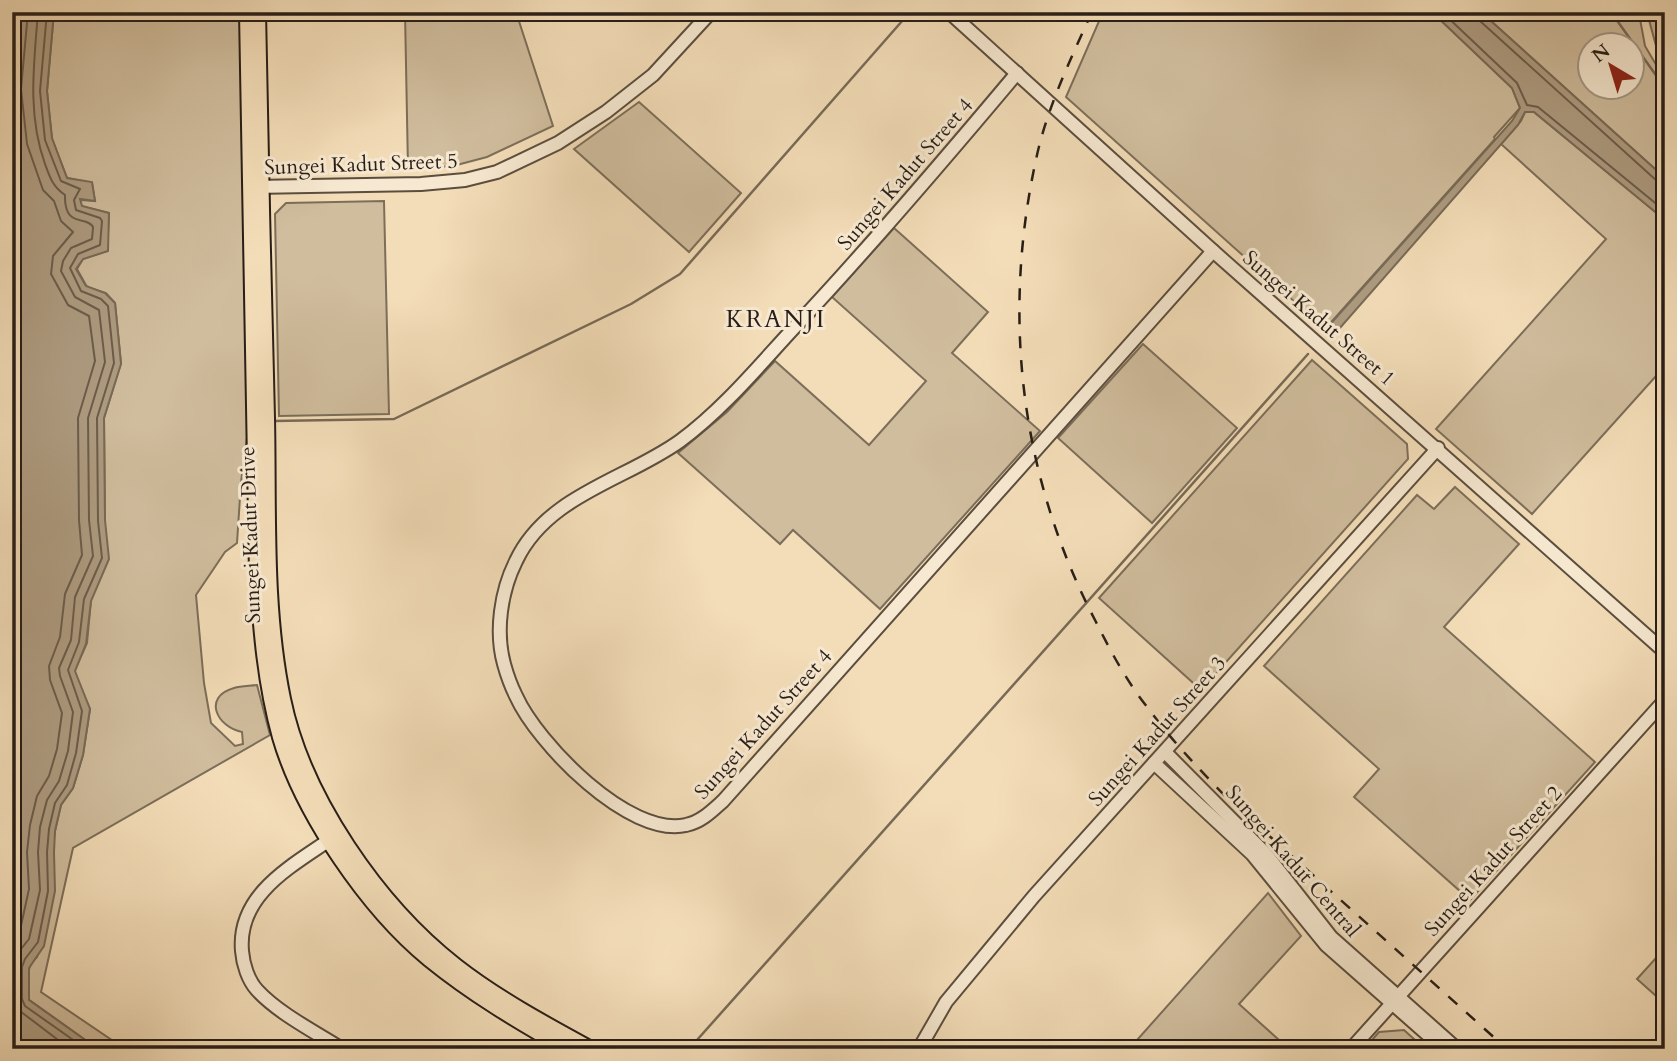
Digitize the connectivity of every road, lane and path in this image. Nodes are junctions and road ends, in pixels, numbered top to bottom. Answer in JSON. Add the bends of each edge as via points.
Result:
{"nodes":[{"id":1,"x":247,"y":12,"type":"edge"},
{"id":2,"x":258,"y":12,"type":"edge"},
{"id":3,"x":711,"y":12,"type":"edge"},
{"id":4,"x":949,"y":12,"type":"edge"},
{"id":5,"x":1017,"y":73,"type":"junction"},
{"id":6,"x":255,"y":187,"type":"junction"},
{"id":7,"x":1213,"y":251,"type":"junction"},
{"id":8,"x":1438,"y":448,"type":"junction"},
{"id":9,"x":1665,"y":652,"type":"edge"},
{"id":10,"x":1665,"y":699,"type":"edge"},
{"id":11,"x":1165,"y":752,"type":"junction"},
{"id":12,"x":1154,"y":763,"type":"junction"},
{"id":13,"x":333,"y":837,"type":"junction"},
{"id":14,"x":1412,"y":979,"type":"junction"},
{"id":15,"x":1375,"y":982,"type":"junction"},
{"id":16,"x":1394,"y":999,"type":"junction"},
{"id":17,"x":1410,"y":1013,"type":"junction"},
{"id":18,"x":1372,"y":1025,"type":"junction"},
{"id":19,"x":342,"y":1049,"type":"edge"},
{"id":20,"x":567,"y":1049,"type":"edge"},
{"id":21,"x":591,"y":1049,"type":"edge"},
{"id":22,"x":919,"y":1049,"type":"edge"},
{"id":23,"x":1351,"y":1049,"type":"edge"},
{"id":24,"x":1444,"y":1049,"type":"edge"},
{"id":25,"x":1457,"y":1049,"type":"edge"}],
"edges":[{"from":1,"to":6,"type":"main road","name":"Sungei Kadut Drive"},
{"from":2,"to":6,"type":"main road","name":"Sungei Kadut Drive"},
{"from":3,"to":6,"type":"street","name":"Sungei Kadut Street 5","via":[[653,75],[606,112],[558,143],[497,172],[421,184]]},
{"from":4,"to":5,"type":"street","name":"Sungei Kadut Street 1"},
{"from":5,"to":7,"type":"street","name":"Sungei Kadut Street 1"},
{"from":5,"to":7,"type":"street","name":"Sungei Kadut Street 4","via":[[839,281],[726,401],[681,440],[559,508],[516,559],[504,593],[503,662],[516,697],[539,732],[598,793],[641,819],[673,827],[705,817]]},
{"from":6,"to":13,"type":"main road","name":"Sungei Kadut Drive","via":[[269,594],[283,700]]},
{"from":7,"to":8,"type":"street","name":"Sungei Kadut Street 1"},
{"from":8,"to":9,"type":"street","name":"Sungei Kadut Street 1"},
{"from":8,"to":11,"type":"street","name":"Sungei Kadut Street 3"},
{"from":10,"to":14,"type":"street","name":"Sungei Kadut Street 2"},
{"from":11,"to":12,"type":"street","name":"Sungei Kadut Street 3"},
{"from":11,"to":15,"type":"street","name":"Sungei Kadut Central","via":[[1266,854],[1331,937]]},
{"from":12,"to":15,"type":"street","name":"Sungei Kadut Central","via":[[1233,835],[1326,945]]},
{"from":12,"to":22,"type":"street","name":"Sungei Kadut Street 3","via":[[982,958],[946,1002]]},
{"from":13,"to":19,"type":"street","via":[[261,891],[246,916],[241,946],[255,988]]},
{"from":13,"to":20,"type":"main road","name":"Sungei Kadut Drive","via":[[396,928],[428,958],[498,1009]]},
{"from":13,"to":21,"type":"main road","name":"Sungei Kadut Drive","via":[[417,932],[457,967]]},
{"from":14,"to":15,"type":"street"},
{"from":14,"to":16,"type":"street","name":"Sungei Kadut Street 2"},
{"from":14,"to":17,"type":"street"},
{"from":15,"to":16,"type":"street","name":"Sungei Kadut Central"},
{"from":15,"to":18,"type":"street"},
{"from":16,"to":17,"type":"street","name":"Sungei Kadut Central"},
{"from":16,"to":18,"type":"street","name":"Sungei Kadut Street 2"},
{"from":17,"to":18,"type":"street"},
{"from":17,"to":24,"type":"street","name":"Sungei Kadut Central"},
{"from":17,"to":25,"type":"street","name":"Sungei Kadut Central"},
{"from":18,"to":23,"type":"street","name":"Sungei Kadut Street 2"}]}
